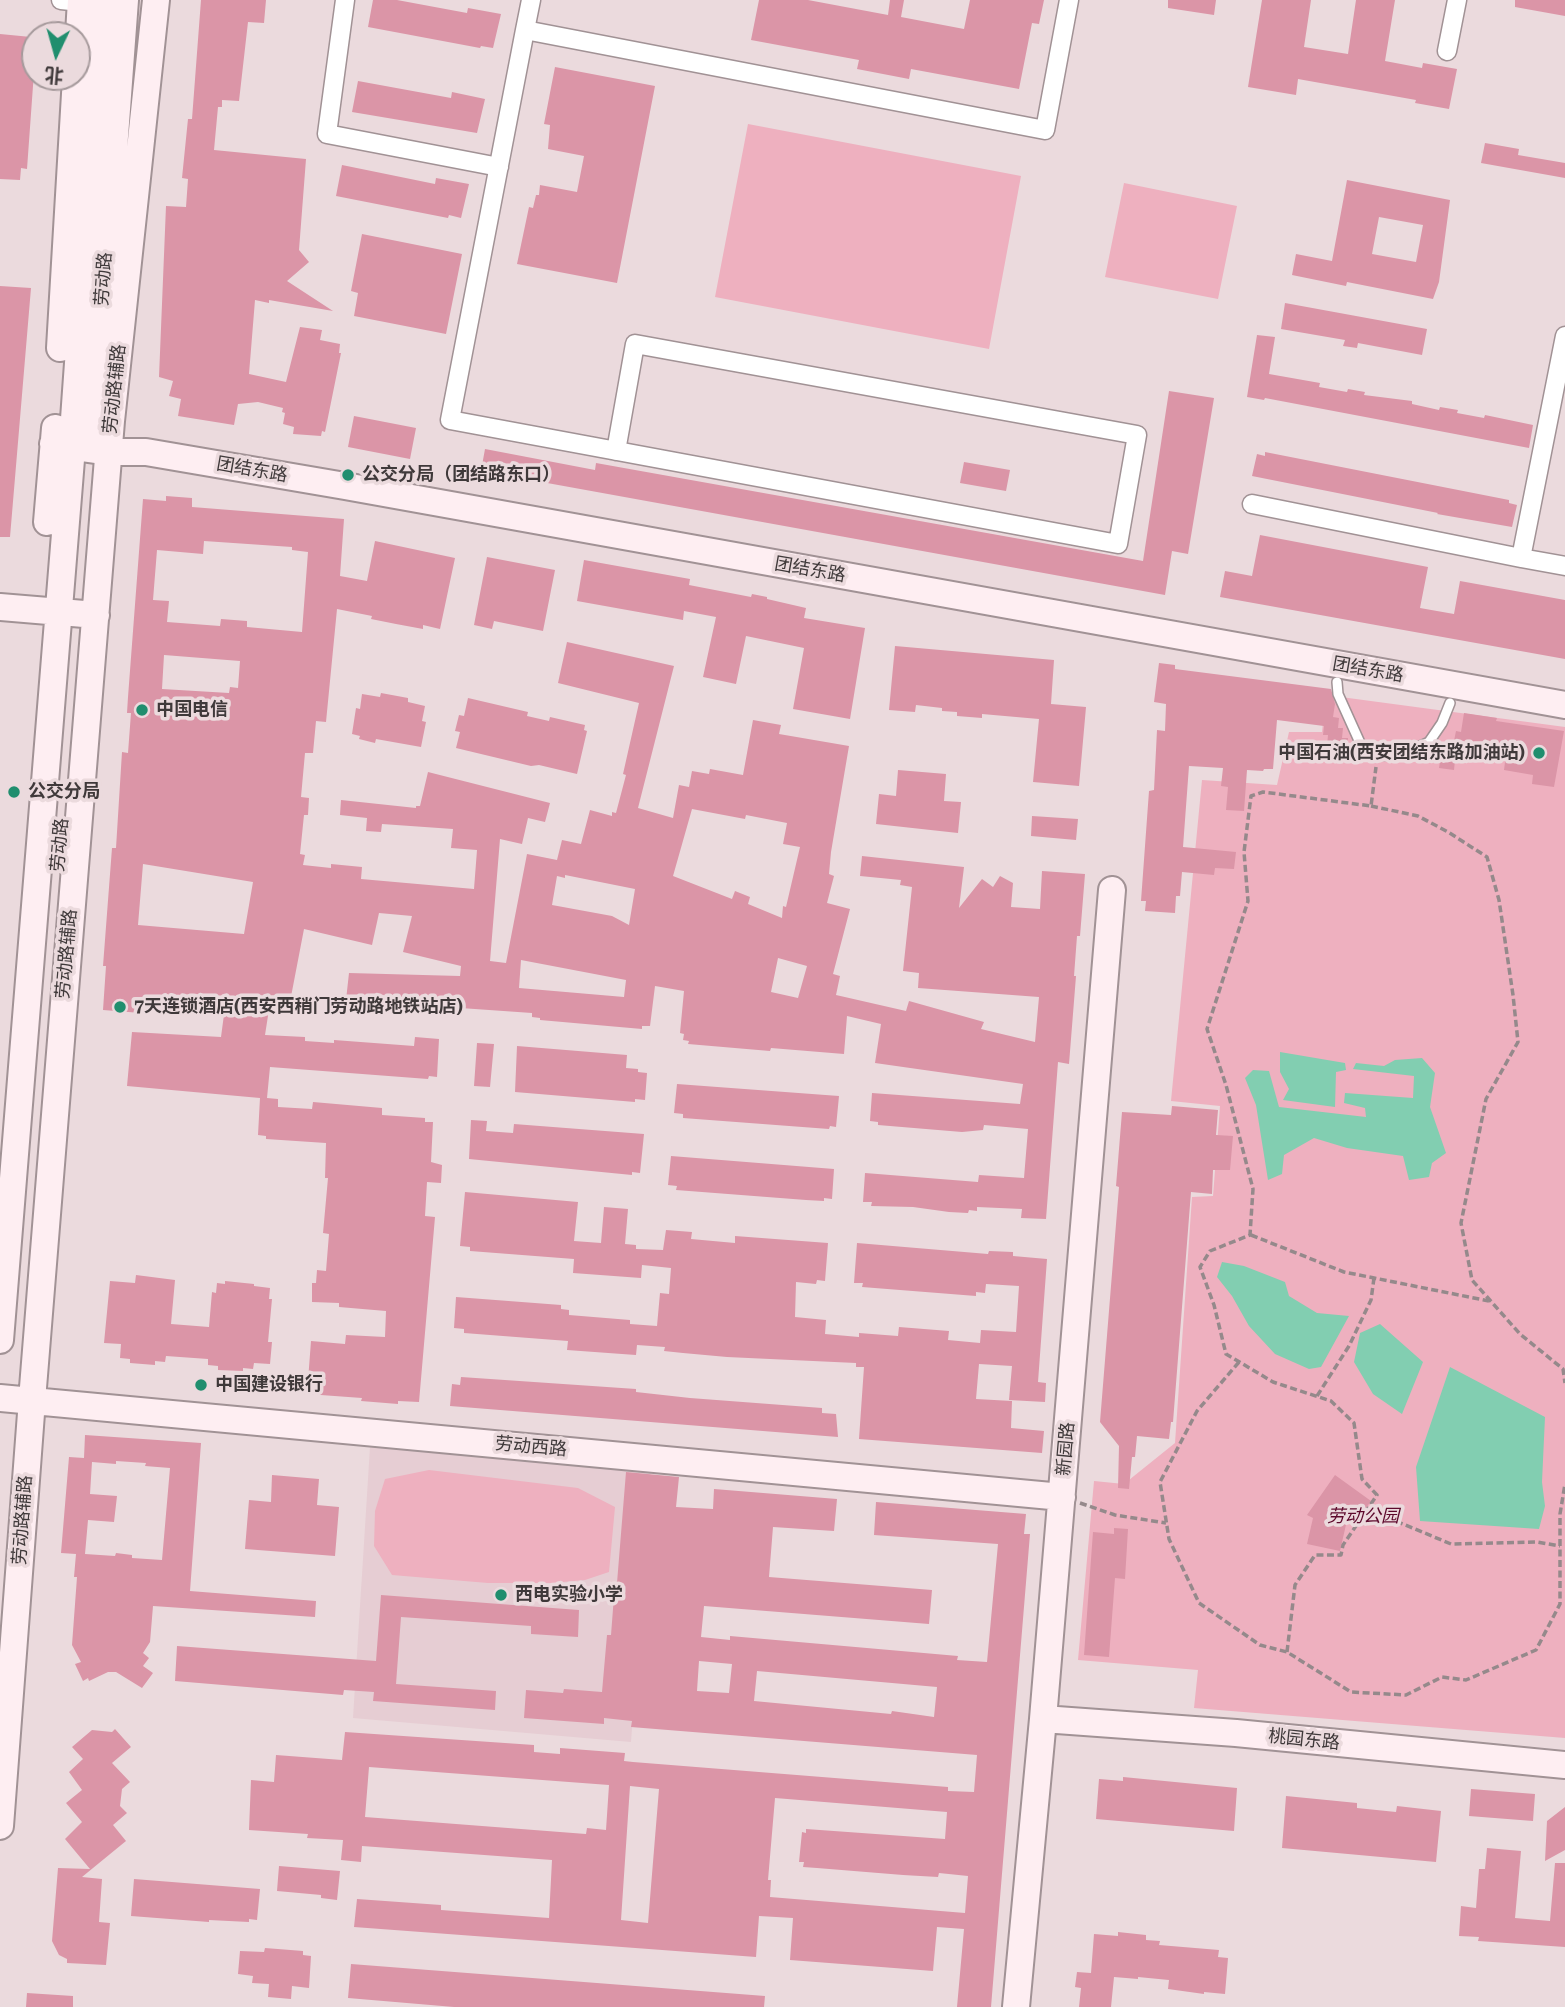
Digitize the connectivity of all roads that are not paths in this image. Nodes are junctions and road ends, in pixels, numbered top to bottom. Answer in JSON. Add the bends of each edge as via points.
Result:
{"nodes":[{"id":1,"x":125,"y":0,"type":"edge"},
{"id":2,"x":156,"y":0,"type":"edge"},
{"id":3,"x":345,"y":0,"type":"edge"},
{"id":4,"x":531,"y":0,"type":"edge"},
{"id":5,"x":1069,"y":0,"type":"edge"},
{"id":6,"x":1457,"y":0,"type":"edge"},
{"id":7,"x":82,"y":1,"type":"edge"},
{"id":8,"x":81,"y":21,"type":"edge"},
{"id":9,"x":525,"y":30,"type":"junction"},
{"id":10,"x":1447,"y":51,"type":"dead end"},
{"id":11,"x":76,"y":91,"type":"edge"},
{"id":12,"x":499,"y":167,"type":"junction"},
{"id":13,"x":1565,"y":336,"type":"edge"},
{"id":14,"x":82,"y":448,"type":"junction"},
{"id":15,"x":616,"y":451,"type":"junction"},
{"id":16,"x":1252,"y":504,"type":"dead end"},
{"id":17,"x":1521,"y":558,"type":"junction"},
{"id":18,"x":1565,"y":566,"type":"edge"},
{"id":19,"x":0,"y":607,"type":"edge"},
{"id":20,"x":68,"y":613,"type":"junction"},
{"id":21,"x":1337,"y":682,"type":"junction"},
{"id":22,"x":1450,"y":703,"type":"junction"},
{"id":23,"x":1565,"y":705,"type":"edge"},
{"id":24,"x":1565,"y":723,"type":"edge"},
{"id":25,"x":1112,"y":890,"type":"dead end"},
{"id":26,"x":0,"y":1146,"type":"edge"},
{"id":27,"x":0,"y":1340,"type":"edge"},
{"id":28,"x":16,"y":1399,"type":"edge"},
{"id":29,"x":1062,"y":1497,"type":"junction"},
{"id":30,"x":0,"y":1606,"type":"edge"},
{"id":31,"x":1043,"y":1719,"type":"junction"},
{"id":32,"x":1565,"y":1765,"type":"edge"},
{"id":33,"x":0,"y":1826,"type":"edge"},
{"id":34,"x":1016,"y":2007,"type":"edge"}],
"edges":[{"from":1,"to":14,"type":"street","name":"劳动路"},
{"from":2,"to":14,"type":"street","name":"劳动路辅路"},
{"from":3,"to":12,"type":"street","via":[[327,134]]},
{"from":4,"to":9,"type":"street"},
{"from":5,"to":9,"type":"street","via":[[1045,130]]},
{"from":6,"to":10,"type":"street"},
{"from":7,"to":8,"type":"street"},
{"from":7,"to":14,"type":"street","name":"劳动路"},
{"from":9,"to":12,"type":"street"},
{"from":11,"to":14,"type":"street","name":"劳动路辅路"},
{"from":12,"to":15,"type":"street","via":[[450,420]]},
{"from":13,"to":17,"type":"street"},
{"from":14,"to":20,"type":"street","name":"劳动路"},
{"from":14,"to":20,"type":"street","name":"劳动路辅路"},
{"from":14,"to":21,"type":"street","via":[[142,468]]},
{"from":14,"to":23,"type":"street","name":"团结东路","via":[[146,452],[345,486]]},
{"from":15,"to":15,"type":"street","via":[[1118,544],[1136,435],[635,344]]},
{"from":16,"to":17,"type":"street"},
{"from":17,"to":18,"type":"street"},
{"from":19,"to":20,"type":"street"},
{"from":20,"to":26,"type":"street","name":"劳动路辅路"},
{"from":20,"to":27,"type":"street","name":"劳动路"},
{"from":20,"to":28,"type":"street","name":"劳动路"},
{"from":21,"to":22,"type":"street"},
{"from":21,"to":22,"type":"lane","via":[[1361,745],[1378,755],[1399,756],[1429,743]]},
{"from":22,"to":24,"type":"street"},
{"from":25,"to":29,"type":"street","name":"新园路"},
{"from":28,"to":29,"type":"street","name":"劳动西路"},
{"from":28,"to":30,"type":"street","name":"劳动路"},
{"from":28,"to":33,"type":"street","name":"劳动路辅路"},
{"from":29,"to":31,"type":"street","name":"新园路"},
{"from":31,"to":32,"type":"street","name":"桃园东路"},
{"from":31,"to":34,"type":"street","name":"新园路"}]}
